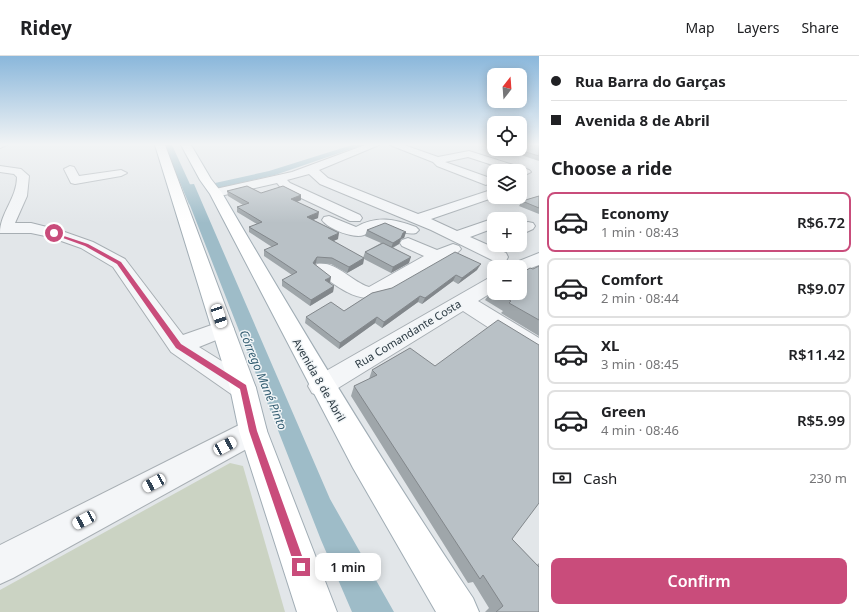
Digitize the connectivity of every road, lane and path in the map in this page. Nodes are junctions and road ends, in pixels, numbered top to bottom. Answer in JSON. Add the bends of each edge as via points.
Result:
{"nodes":[{"id":1,"x":17,"y":171,"type":"edge"},
{"id":2,"x":71,"y":171,"type":"edge"},
{"id":3,"x":169,"y":171,"type":"edge"},
{"id":4,"x":205,"y":171,"type":"edge"},
{"id":5,"x":290,"y":171,"type":"edge"},
{"id":6,"x":313,"y":171,"type":"edge"},
{"id":7,"x":474,"y":171,"type":"edge"},
{"id":8,"x":279,"y":172,"type":"junction"},
{"id":9,"x":243,"y":175,"type":"dead end"},
{"id":10,"x":487,"y":177,"type":"edge"},
{"id":11,"x":215,"y":184,"type":"junction"},
{"id":12,"x":71,"y":190,"type":"dead end"},
{"id":13,"x":461,"y":192,"type":"dead end"},
{"id":14,"x":487,"y":202,"type":"edge"},
{"id":15,"x":487,"y":204,"type":"edge"},
{"id":16,"x":400,"y":212,"type":"junction"},
{"id":17,"x":418,"y":219,"type":"junction"},
{"id":18,"x":329,"y":220,"type":"dead end"},
{"id":19,"x":369,"y":225,"type":"junction"},
{"id":20,"x":3,"y":227,"type":"edge"},
{"id":21,"x":436,"y":227,"type":"junction"},
{"id":22,"x":487,"y":228,"type":"edge"},
{"id":23,"x":408,"y":243,"type":"dead end"},
{"id":24,"x":449,"y":247,"type":"junction"},
{"id":25,"x":487,"y":252,"type":"edge"},
{"id":26,"x":323,"y":268,"type":"dead end"},
{"id":27,"x":487,"y":287,"type":"edge"},
{"id":28,"x":464,"y":302,"type":"junction"},
{"id":29,"x":223,"y":329,"type":"junction"},
{"id":30,"x":179,"y":346,"type":"junction"},
{"id":31,"x":539,"y":349,"type":"edge"},
{"id":32,"x":321,"y":386,"type":"junction"},
{"id":33,"x":243,"y":388,"type":"junction"},
{"id":34,"x":253,"y":431,"type":"junction"},
{"id":35,"x":0,"y":565,"type":"edge"},
{"id":36,"x":317,"y":612,"type":"edge"},
{"id":37,"x":459,"y":612,"type":"edge"}],
"edges":[{"from":1,"to":20,"type":"street","via":[[23,176],[24,183],[18,203]]},
{"from":2,"to":12,"type":"street","via":[[75,180],[123,176]]},
{"from":3,"to":29,"type":"main road"},
{"from":4,"to":11,"type":"main road","name":"Avenida 8 de Abril"},
{"from":5,"to":8,"type":"street"},
{"from":6,"to":16,"type":"street","via":[[324,181]]},
{"from":7,"to":10,"type":"street"},
{"from":8,"to":9,"type":"street"},
{"from":8,"to":11,"type":"street"},
{"from":8,"to":19,"type":"street","via":[[286,186]]},
{"from":11,"to":32,"type":"main road","name":"Avenida 8 de Abril"},
{"from":13,"to":16,"type":"street"},
{"from":14,"to":17,"type":"street"},
{"from":15,"to":21,"type":"street"},
{"from":16,"to":17,"type":"street"},
{"from":17,"to":21,"type":"street"},
{"from":18,"to":19,"type":"street","via":[[343,228],[358,232]]},
{"from":19,"to":24,"type":"street","via":[[385,222],[396,224]]},
{"from":20,"to":30,"type":"street","via":[[31,228],[54,233],[87,245],[119,263]]},
{"from":21,"to":24,"type":"street"},
{"from":22,"to":24,"type":"street"},
{"from":23,"to":24,"type":"street"},
{"from":24,"to":25,"type":"street"},
{"from":24,"to":26,"type":"street","via":[[370,293],[355,289]]},
{"from":27,"to":28,"type":"street","name":"Rua Comandante Costa"},
{"from":28,"to":31,"type":"street"},
{"from":28,"to":32,"type":"street","name":"Rua Comandante Costa"},
{"from":29,"to":30,"type":"street"},
{"from":29,"to":33,"type":"main road"},
{"from":30,"to":33,"type":"street"},
{"from":32,"to":37,"type":"main road","name":"Avenida 8 de Abril","via":[[423,557]]},
{"from":33,"to":34,"type":"main road"},
{"from":34,"to":35,"type":"street"},
{"from":34,"to":36,"type":"main road"}]}
